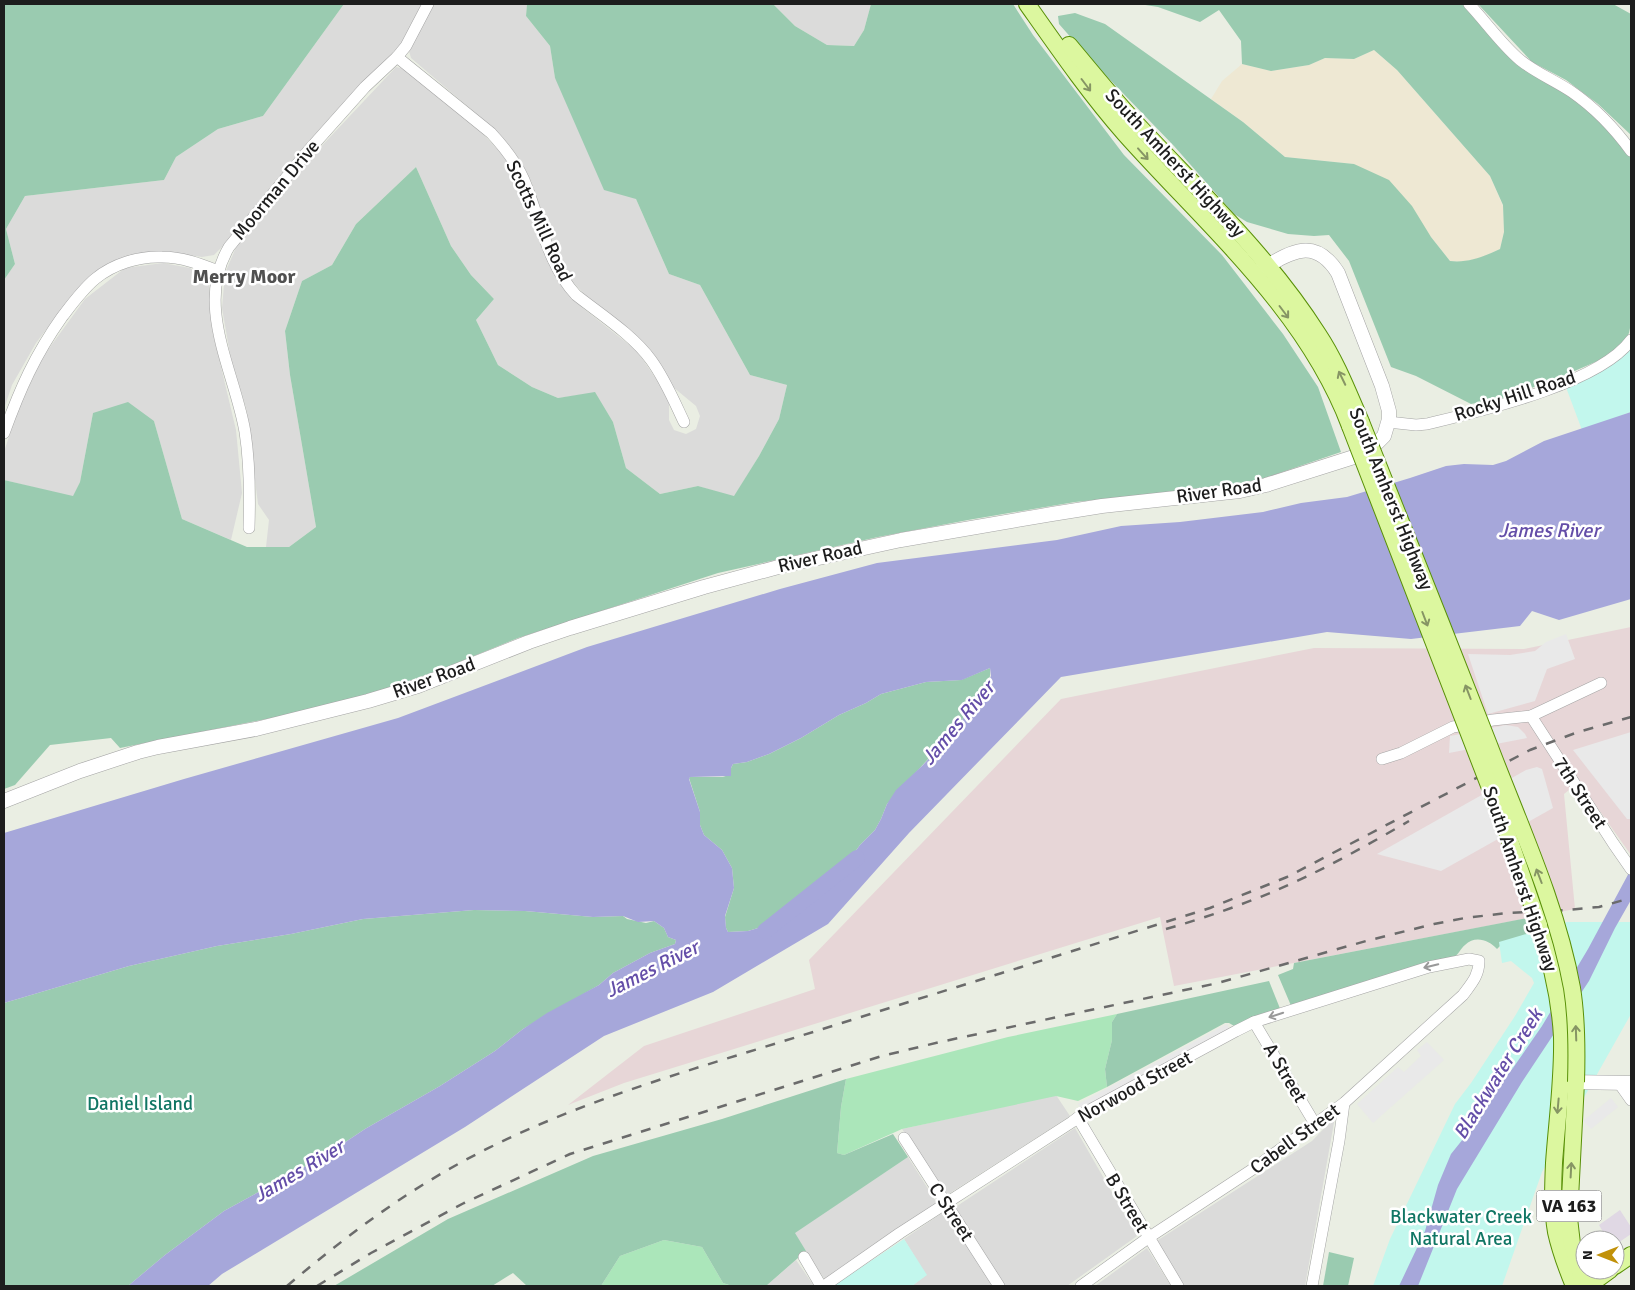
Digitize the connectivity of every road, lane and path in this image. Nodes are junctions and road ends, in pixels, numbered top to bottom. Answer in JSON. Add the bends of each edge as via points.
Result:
{"nodes":[{"id":1,"x":428,"y":4,"type":"edge"},
{"id":2,"x":1026,"y":4,"type":"edge"},
{"id":3,"x":1037,"y":4,"type":"edge"},
{"id":4,"x":1469,"y":4,"type":"edge"},
{"id":5,"x":397,"y":57,"type":"junction"},
{"id":6,"x":1631,"y":151,"type":"edge"},
{"id":7,"x":1268,"y":266,"type":"junction"},
{"id":8,"x":218,"y":271,"type":"junction"},
{"id":9,"x":1254,"y":274,"type":"junction"},
{"id":10,"x":1631,"y":340,"type":"edge"},
{"id":11,"x":684,"y":422,"type":"dead end"},
{"id":12,"x":1388,"y":422,"type":"junction"},
{"id":13,"x":1355,"y":424,"type":"junction"},
{"id":14,"x":4,"y":433,"type":"edge"},
{"id":15,"x":249,"y":528,"type":"dead end"},
{"id":16,"x":1602,"y":682,"type":"dead end"},
{"id":17,"x":1531,"y":716,"type":"junction"},
{"id":18,"x":1382,"y":759,"type":"dead end"},
{"id":19,"x":4,"y":801,"type":"edge"},
{"id":20,"x":1631,"y":869,"type":"edge"},
{"id":21,"x":1479,"y":961,"type":"joint"},
{"id":22,"x":1254,"y":1022,"type":"junction"},
{"id":23,"x":1568,"y":1082,"type":"junction"},
{"id":24,"x":1625,"y":1083,"type":"edge"},
{"id":25,"x":1631,"y":1100,"type":"edge"},
{"id":26,"x":1344,"y":1103,"type":"junction"},
{"id":27,"x":1078,"y":1118,"type":"junction"},
{"id":28,"x":1315,"y":1124,"type":"junction"},
{"id":29,"x":904,"y":1138,"type":"dead end"},
{"id":30,"x":946,"y":1205,"type":"junction"},
{"id":31,"x":1148,"y":1238,"type":"junction"},
{"id":32,"x":804,"y":1257,"type":"dead end"},
{"id":33,"x":823,"y":1286,"type":"edge"},
{"id":34,"x":999,"y":1286,"type":"edge"},
{"id":35,"x":1081,"y":1286,"type":"edge"},
{"id":36,"x":1178,"y":1286,"type":"edge"},
{"id":37,"x":1312,"y":1286,"type":"edge"},
{"id":38,"x":1574,"y":1286,"type":"edge"},
{"id":39,"x":1586,"y":1286,"type":"edge"}],
"edges":[{"from":1,"to":5,"type":"street","name":"Moorman Drive","via":[[414,33]]},
{"from":2,"to":9,"type":"main road","name":"South Amherst Highway","one_way":true,"via":[[1124,133]]},
{"from":3,"to":7,"type":"main road","name":"South Amherst Highway","via":[[1132,119]]},
{"from":4,"to":6,"type":"street","via":[[1520,60],[1593,108]]},
{"from":5,"to":8,"type":"street","name":"Moorman Drive","via":[[365,87],[308,151],[229,247]]},
{"from":5,"to":11,"type":"street","name":"Scotts Mill Road","via":[[491,133],[503,147],[523,178],[554,262],[567,285],[650,359]]},
{"from":7,"to":9,"type":"street"},
{"from":7,"to":12,"type":"street","via":[[1294,252],[1308,250],[1321,254],[1333,266],[1344,285],[1382,386],[1389,411]]},
{"from":13,"to":7,"type":"main road","name":"South Amherst Highway","one_way":true,"via":[[1328,350],[1299,305]]},
{"from":8,"to":14,"type":"street","via":[[178,258],[149,257],[117,266],[95,279],[68,309],[31,365]]},
{"from":8,"to":15,"type":"street","name":"Moorman Drive","via":[[219,334],[241,413],[248,455]]},
{"from":9,"to":13,"type":"main road","name":"South Amherst Highway","one_way":true,"via":[[1313,354]]},
{"from":10,"to":12,"type":"street","name":"Rocky Hill Road","via":[[1615,357],[1581,375],[1521,399],[1427,424]]},
{"from":12,"to":19,"type":"street","name":"River Road","via":[[1384,436],[1357,456],[1266,485],[986,525],[782,566],[570,628],[418,686],[256,729],[158,746],[80,771]]},
{"from":13,"to":23,"type":"main road","name":"South Amherst Highway","bridge":true,"via":[[1463,678],[1554,916],[1567,964],[1574,1008],[1577,1046]]},
{"from":16,"to":17,"type":"street"},
{"from":17,"to":18,"type":"street","via":[[1453,727]]},
{"from":17,"to":20,"type":"street","name":"7th Street"},
{"from":21,"to":22,"type":"street","name":"Norwood Street","one_way":true,"via":[[1469,958],[1429,966]]},
{"from":21,"to":26,"type":"street","name":"Cabell Street","via":[[1475,979],[1463,995]]},
{"from":22,"to":27,"type":"street","name":"Norwood Street"},
{"from":22,"to":28,"type":"street","name":"A Street"},
{"from":23,"to":24,"type":"street"},
{"from":23,"to":38,"type":"main road","one_way":true,"via":[[1556,1130],[1553,1197],[1556,1232]]},
{"from":39,"to":23,"type":"main road","number":"VA 163","one_way":true,"via":[[1572,1244],[1569,1218],[1574,1123]]},
{"from":24,"to":25,"type":"street"},
{"from":26,"to":28,"type":"street","name":"Cabell Street"},
{"from":26,"to":37,"type":"street"},
{"from":27,"to":30,"type":"street","name":"Norwood Street"},
{"from":27,"to":31,"type":"street","name":"B Street"},
{"from":28,"to":31,"type":"street","name":"Cabell Street","via":[[1253,1170]]},
{"from":29,"to":30,"type":"street","name":"C Street"},
{"from":30,"to":33,"type":"street","name":"Norwood Street"},
{"from":30,"to":34,"type":"street","name":"C Street"},
{"from":31,"to":35,"type":"street","name":"Cabell Street"},
{"from":31,"to":36,"type":"street","name":"B Street"},
{"from":32,"to":33,"type":"street"}]}
